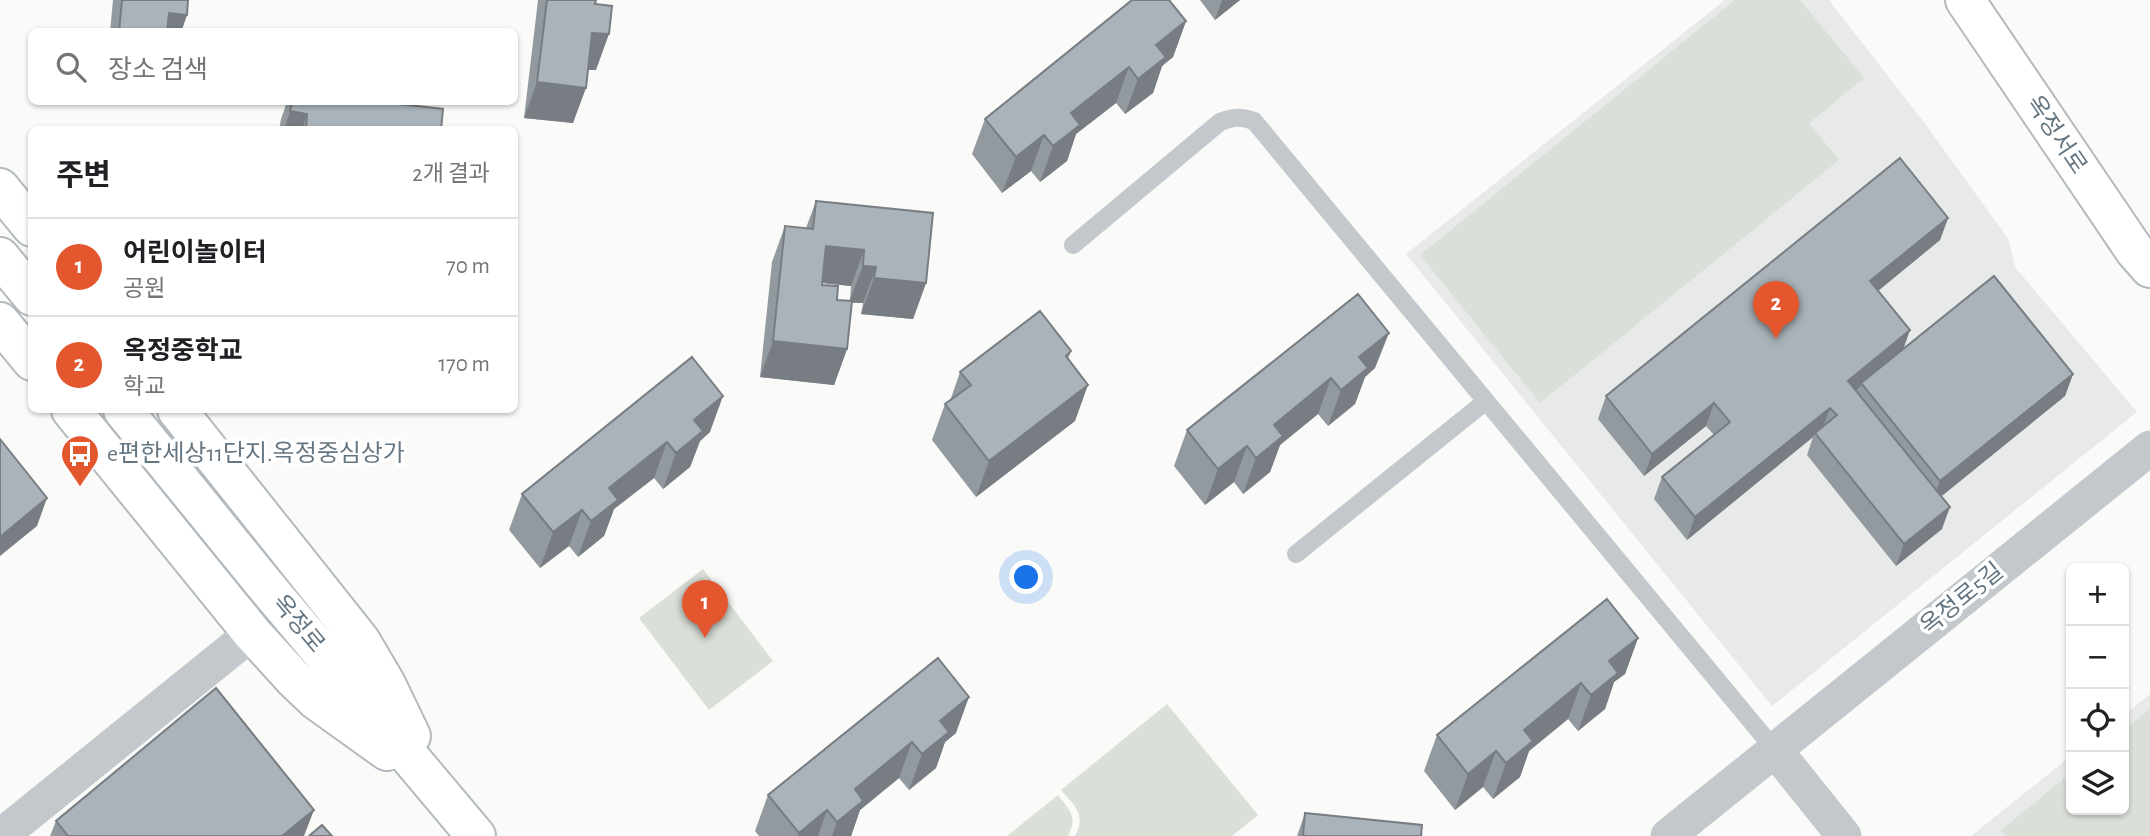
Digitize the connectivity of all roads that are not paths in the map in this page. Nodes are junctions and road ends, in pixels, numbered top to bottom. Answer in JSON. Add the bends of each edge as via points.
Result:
{"nodes":[{"id":1,"x":1965,"y":0,"type":"edge"},
{"id":2,"x":0,"y":188,"type":"edge"},
{"id":3,"x":28,"y":222,"type":"edge"},
{"id":4,"x":1073,"y":245,"type":"dead end"},
{"id":5,"x":0,"y":257,"type":"edge"},
{"id":6,"x":2150,"y":268,"type":"edge"},
{"id":7,"x":28,"y":291,"type":"edge"},
{"id":8,"x":0,"y":322,"type":"edge"},
{"id":9,"x":28,"y":356,"type":"edge"},
{"id":10,"x":1486,"y":401,"type":"junction"},
{"id":11,"x":73,"y":413,"type":"edge"},
{"id":12,"x":125,"y":413,"type":"edge"},
{"id":13,"x":179,"y":413,"type":"edge"},
{"id":14,"x":2150,"y":448,"type":"edge"},
{"id":15,"x":1296,"y":554,"type":"dead end"},
{"id":16,"x":252,"y":633,"type":"junction"},
{"id":17,"x":1775,"y":750,"type":"junction"},
{"id":18,"x":434,"y":785,"type":"junction"},
{"id":19,"x":1,"y":836,"type":"edge"},
{"id":20,"x":476,"y":836,"type":"edge"},
{"id":21,"x":1668,"y":836,"type":"edge"},
{"id":22,"x":1844,"y":836,"type":"edge"}],
"edges":[{"from":1,"to":6,"type":"main road","name":"옥정서로"},
{"from":2,"to":3,"type":"main road"},
{"from":4,"to":10,"type":"lane","via":[[1220,122],[1244,117],[1262,129]]},
{"from":5,"to":7,"type":"main road"},
{"from":8,"to":9,"type":"main road"},
{"from":10,"to":15,"type":"lane"},
{"from":10,"to":17,"type":"lane"},
{"from":11,"to":16,"type":"main road"},
{"from":12,"to":18,"type":"main road","name":"옥정로"},
{"from":13,"to":18,"type":"main road","via":[[360,640]]},
{"from":14,"to":17,"type":"street","name":"옥정로5길"},
{"from":16,"to":18,"type":"main road","via":[[316,700]]},
{"from":16,"to":19,"type":"street"},
{"from":17,"to":21,"type":"street","name":"옥정로5길"},
{"from":17,"to":22,"type":"street"},
{"from":18,"to":20,"type":"main road","name":"옥정로"}]}
